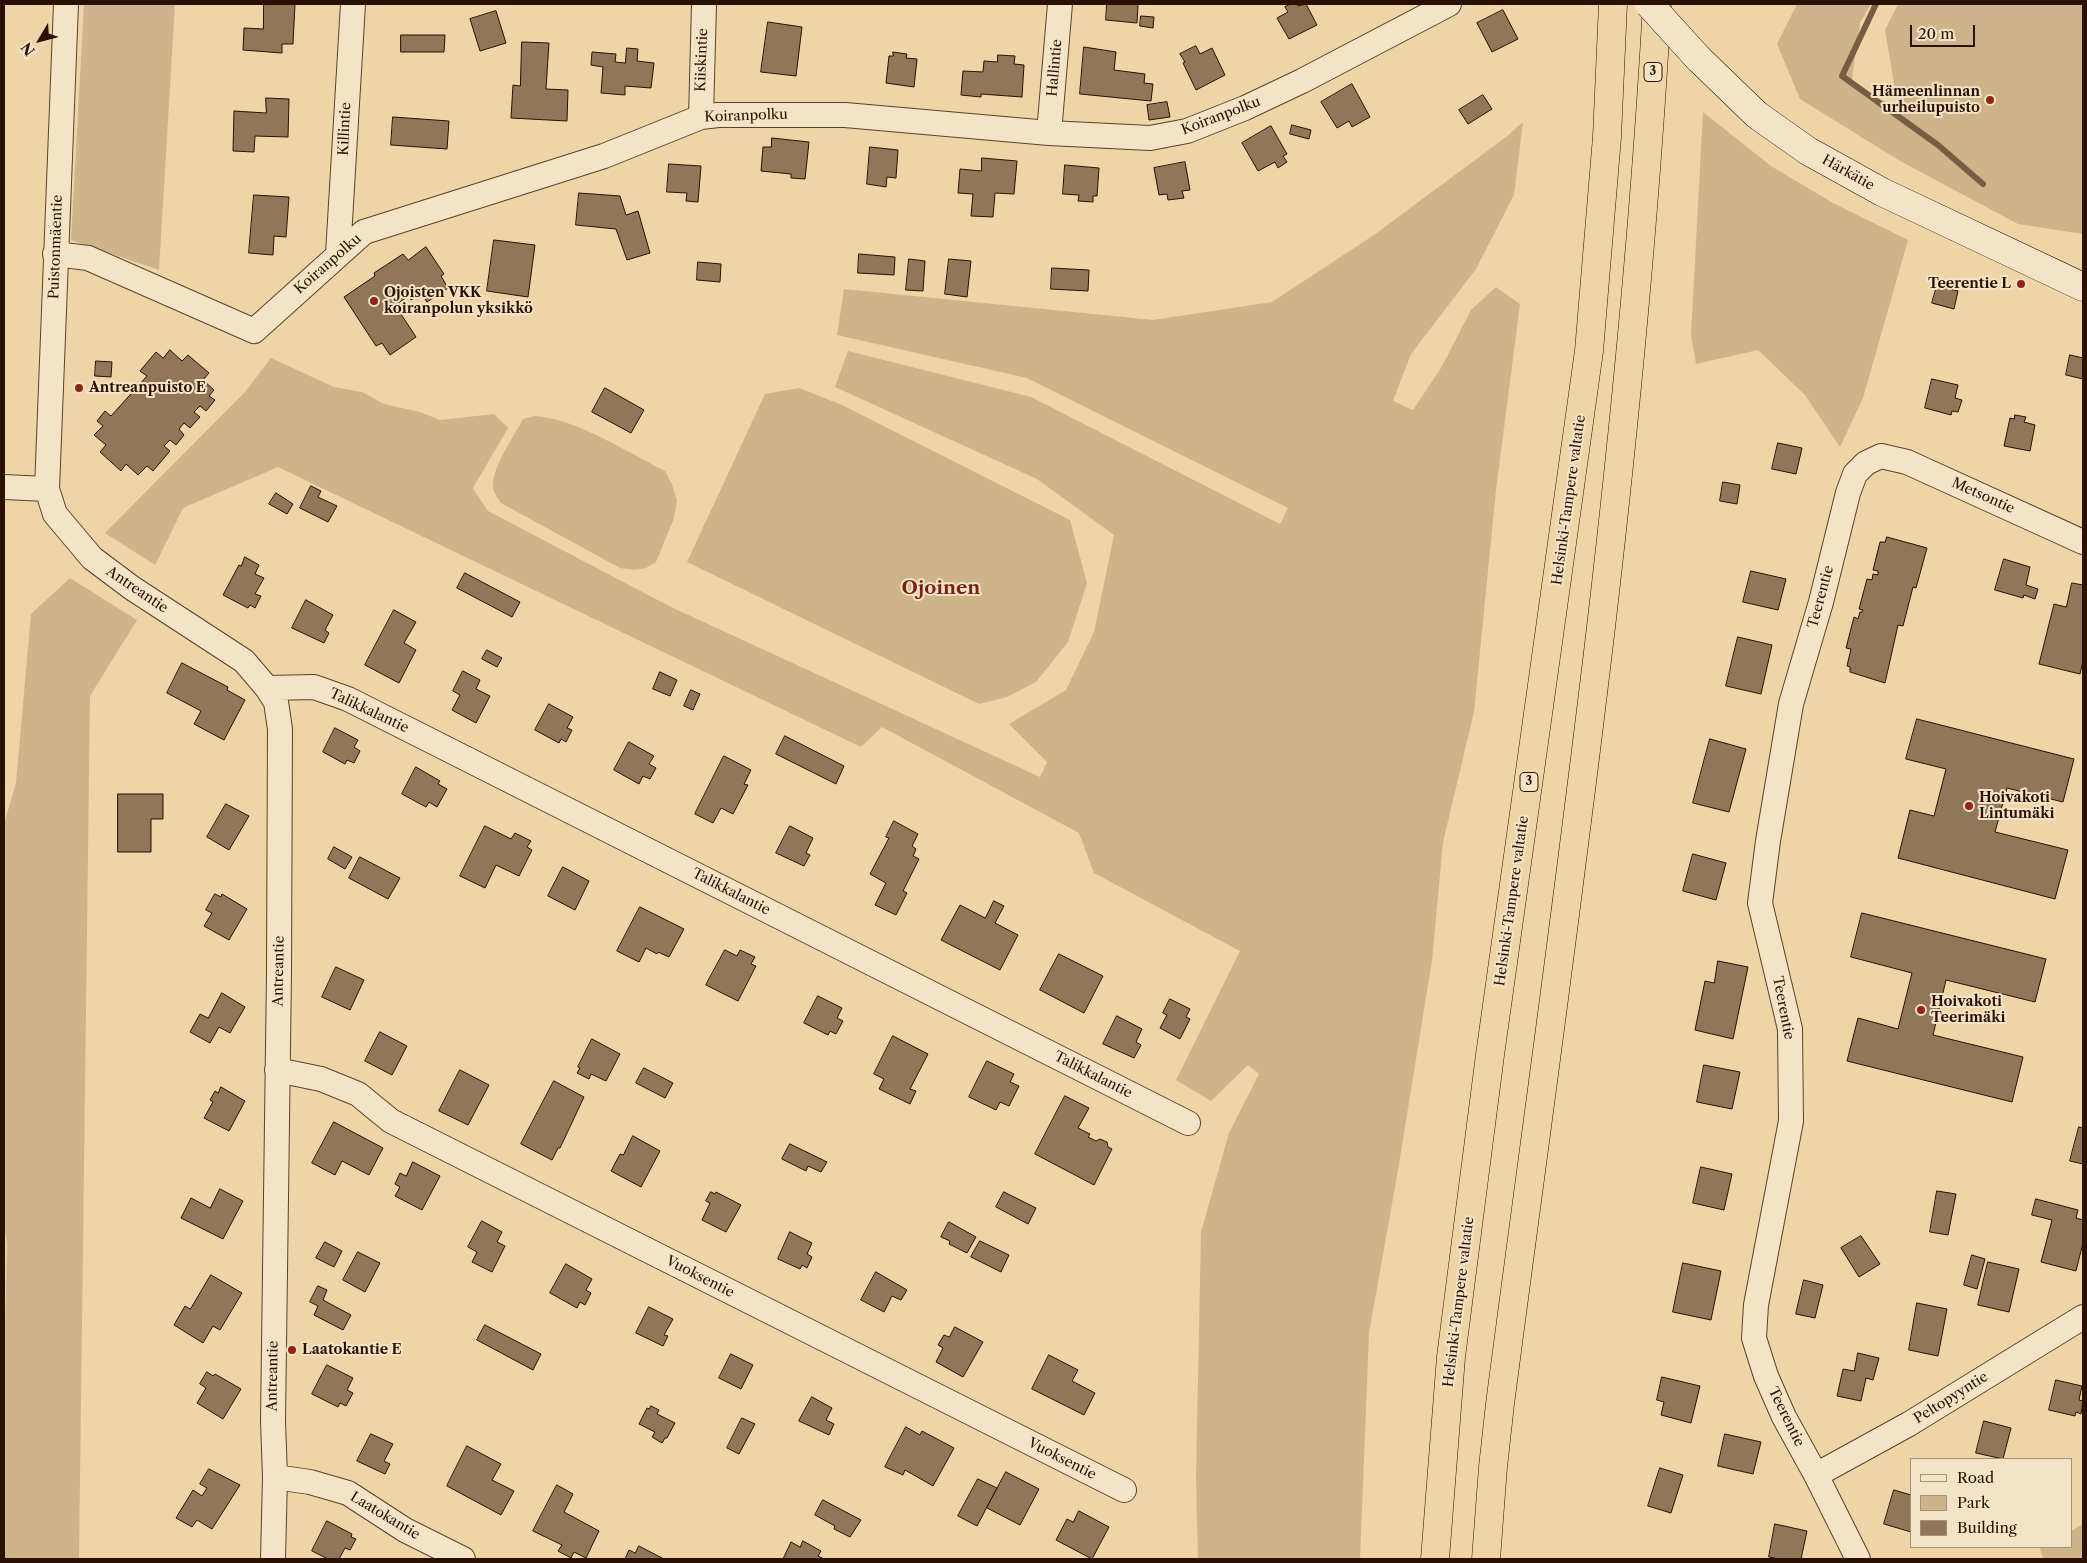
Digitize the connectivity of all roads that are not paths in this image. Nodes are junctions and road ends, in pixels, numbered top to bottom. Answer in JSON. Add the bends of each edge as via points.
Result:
{"nodes":[{"id":1,"x":66,"y":4,"type":"edge"},
{"id":2,"x":353,"y":4,"type":"edge"},
{"id":3,"x":704,"y":4,"type":"edge"},
{"id":4,"x":1060,"y":4,"type":"edge"},
{"id":5,"x":1449,"y":4,"type":"edge"},
{"id":6,"x":1613,"y":4,"type":"edge"},
{"id":7,"x":1650,"y":4,"type":"edge"},
{"id":8,"x":1657,"y":4,"type":"edge"},
{"id":9,"x":701,"y":117,"type":"junction"},
{"id":10,"x":1050,"y":133,"type":"junction"},
{"id":11,"x":55,"y":254,"type":"junction"},
{"id":12,"x":338,"y":254,"type":"junction"},
{"id":13,"x":2083,"y":288,"type":"edge"},
{"id":14,"x":1881,"y":456,"type":"joint"},
{"id":15,"x":4,"y":487,"type":"edge"},
{"id":16,"x":47,"y":490,"type":"junction"},
{"id":17,"x":2083,"y":542,"type":"edge"},
{"id":18,"x":267,"y":688,"type":"junction"},
{"id":19,"x":277,"y":1070,"type":"junction"},
{"id":20,"x":1188,"y":1123,"type":"dead end"},
{"id":21,"x":2083,"y":1316,"type":"edge"},
{"id":22,"x":1816,"y":1475,"type":"junction"},
{"id":23,"x":275,"y":1477,"type":"junction"},
{"id":24,"x":1124,"y":1490,"type":"dead end"},
{"id":25,"x":274,"y":1559,"type":"edge"},
{"id":26,"x":463,"y":1559,"type":"edge"},
{"id":27,"x":1436,"y":1559,"type":"edge"},
{"id":28,"x":1486,"y":1559,"type":"edge"},
{"id":29,"x":1858,"y":1559,"type":"edge"}],
"edges":[{"from":1,"to":11,"type":"street","name":"Puistonmäentie"},
{"from":2,"to":12,"type":"street","name":"Killintie"},
{"from":3,"to":9,"type":"street","name":"Kiiskintie"},
{"from":4,"to":10,"type":"street","name":"Hallintie"},
{"from":5,"to":10,"type":"street","name":"Koiranpolku","via":[[1302,81],[1187,131],[1150,138]]},
{"from":6,"to":27,"type":"highway","name":"Helsinki-Tampere valtatie","number":"3","via":[[1607,137],[1589,351],[1451,1357]]},
{"from":7,"to":13,"type":"main road","name":"Härkätie","bridge":true,"via":[[1698,58],[1757,115],[1808,151],[1882,192]]},
{"from":8,"to":28,"type":"highway","number":"3","via":[[1638,283],[1604,598],[1500,1404]]},
{"from":9,"to":10,"type":"street","name":"Koiranpolku","via":[[846,115]]},
{"from":9,"to":12,"type":"street","name":"Koiranpolku","via":[[604,156],[364,232]]},
{"from":11,"to":12,"type":"street","name":"Koiranpolku","via":[[88,258],[254,331]]},
{"from":11,"to":16,"type":"street","name":"Puistonmäentie"},
{"from":14,"to":17,"type":"street","name":"Metsontie","via":[[1907,462]]},
{"from":14,"to":22,"type":"street","name":"Teerentie","via":[[1866,463],[1855,474],[1848,493],[1791,704],[1760,903],[1790,1029],[1791,1121],[1756,1305],[1754,1338],[1780,1409]]},
{"from":15,"to":16,"type":"street"},
{"from":16,"to":18,"type":"street","name":"Antreantie","via":[[55,514],[92,558],[244,661]]},
{"from":18,"to":19,"type":"street","name":"Antreantie","via":[[276,702],[280,729]]},
{"from":18,"to":20,"type":"street","name":"Talikkalantie","via":[[314,687],[348,699]]},
{"from":19,"to":23,"type":"street","name":"Antreantie"},
{"from":19,"to":24,"type":"street","name":"Vuoksentie","via":[[321,1079],[358,1094],[391,1122]]},
{"from":21,"to":22,"type":"street","name":"Peltopyyntie","via":[[1909,1424]]},
{"from":22,"to":29,"type":"street","name":"Teerentie"},
{"from":23,"to":25,"type":"street","name":"Antreantie"},
{"from":23,"to":26,"type":"street","name":"Laatokantie","via":[[310,1482],[348,1493],[405,1530]]}]}
